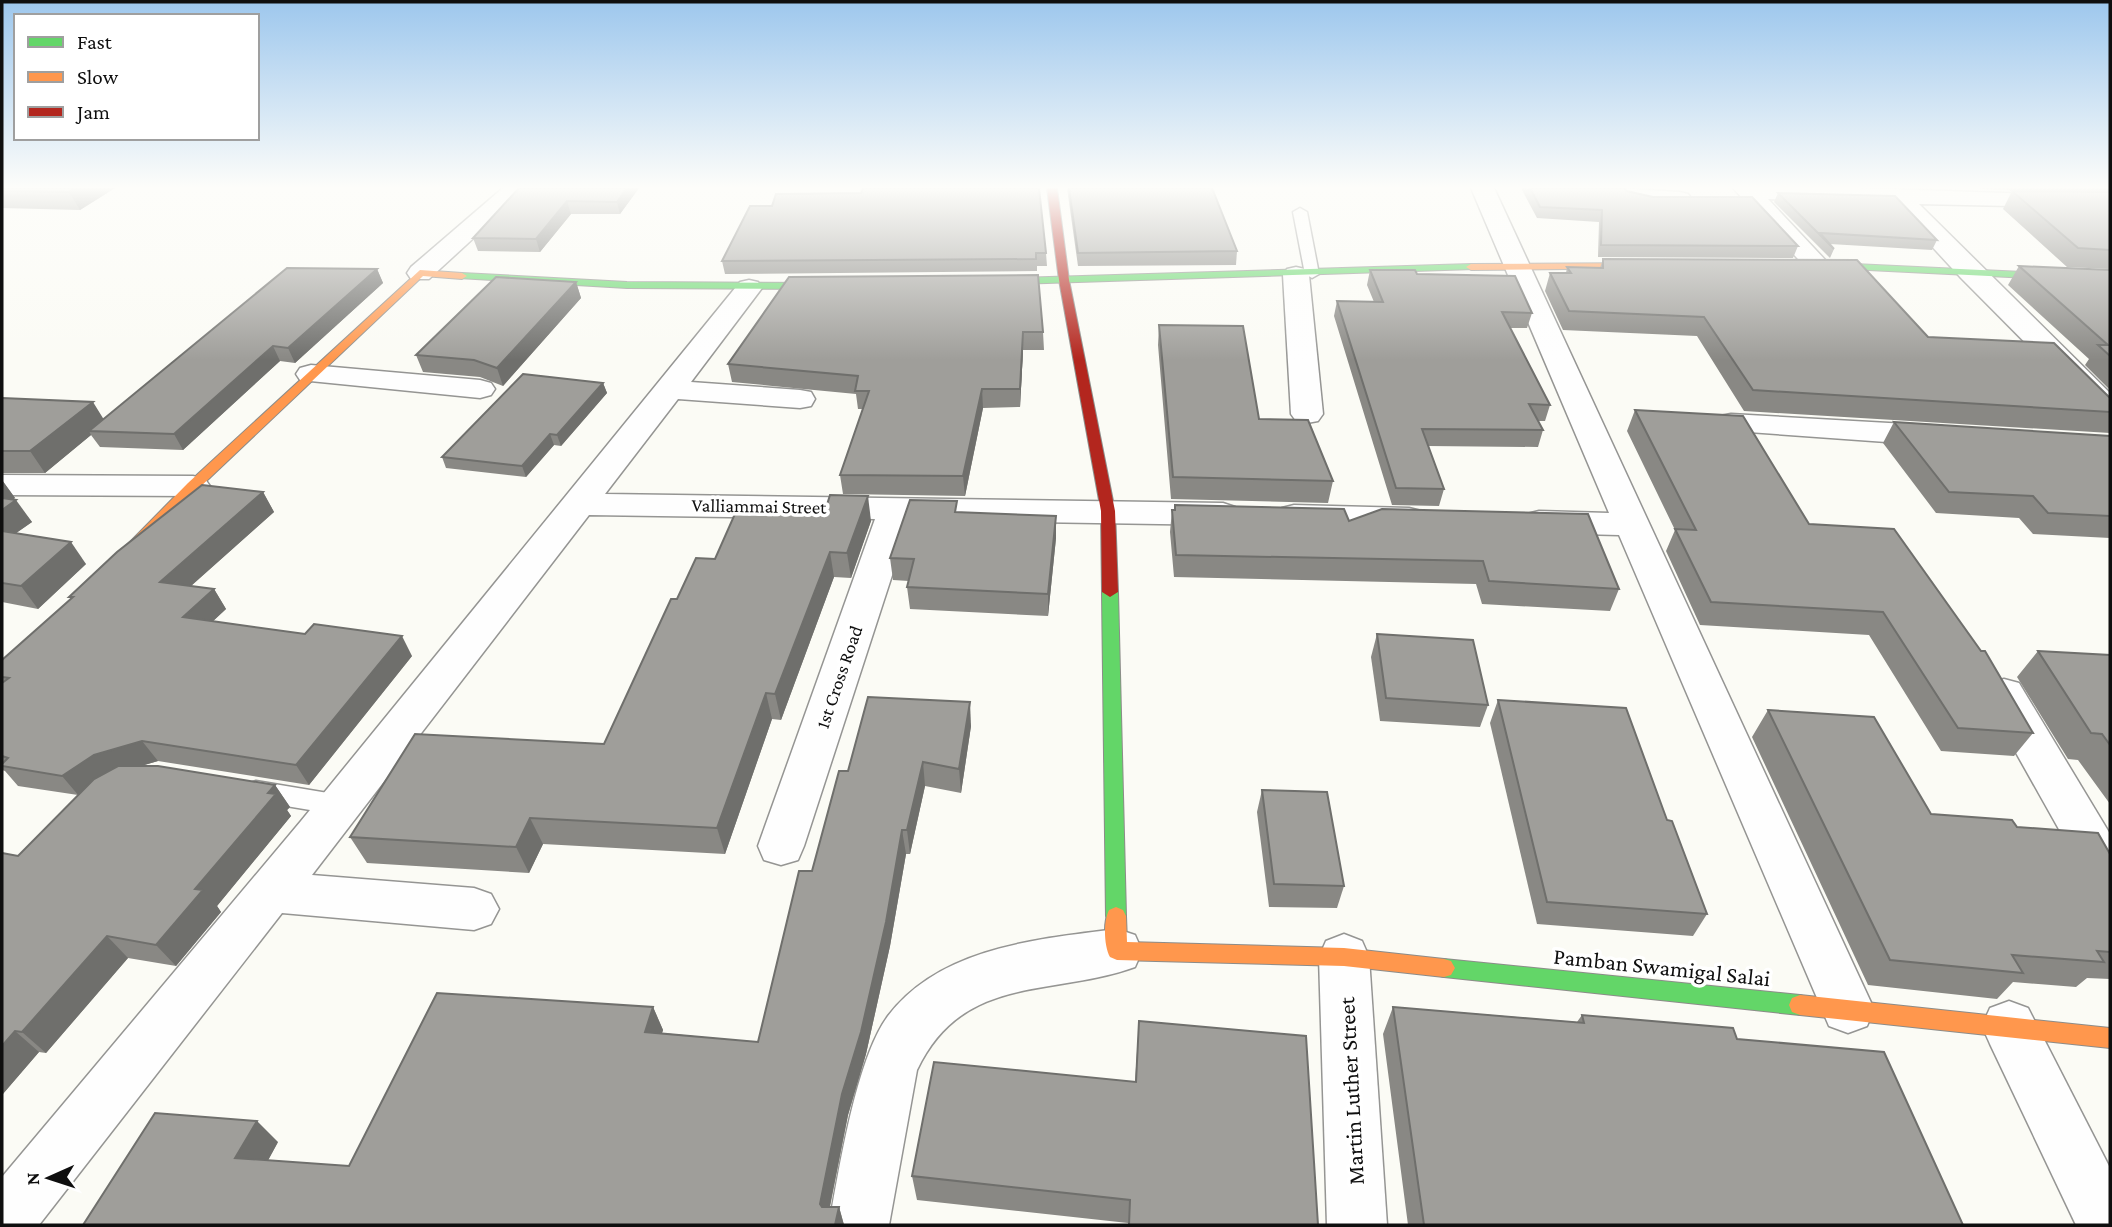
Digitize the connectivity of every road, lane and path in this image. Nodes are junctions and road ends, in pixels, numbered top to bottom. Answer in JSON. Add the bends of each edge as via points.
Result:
{"nodes":[{"id":1,"x":451,"y":245,"type":"edge"},
{"id":2,"x":1059,"y":245,"type":"edge"},
{"id":3,"x":1302,"y":245,"type":"edge"},
{"id":4,"x":1507,"y":245,"type":"edge"},
{"id":5,"x":1797,"y":245,"type":"edge"},
{"id":6,"x":1945,"y":245,"type":"edge"},
{"id":7,"x":1789,"y":265,"type":"edge"},
{"id":8,"x":1817,"y":265,"type":"junction"},
{"id":9,"x":1667,"y":266,"type":"edge"},
{"id":10,"x":1517,"y":267,"type":"junction"},
{"id":11,"x":1970,"y":272,"type":"junction"},
{"id":12,"x":420,"y":273,"type":"junction"},
{"id":13,"x":1304,"y":274,"type":"junction"},
{"id":14,"x":2110,"y":279,"type":"edge"},
{"id":15,"x":1064,"y":280,"type":"junction"},
{"id":16,"x":968,"y":282,"type":"edge"},
{"id":17,"x":859,"y":285,"type":"edge"},
{"id":18,"x":749,"y":288,"type":"junction"},
{"id":19,"x":311,"y":374,"type":"junction"},
{"id":20,"x":667,"y":388,"type":"junction"},
{"id":21,"x":480,"y":389,"type":"dead end"},
{"id":22,"x":800,"y":399,"type":"dead end"},
{"id":23,"x":2110,"y":410,"type":"edge"},
{"id":24,"x":1307,"y":414,"type":"dead end"},
{"id":25,"x":1731,"y":423,"type":"edge"},
{"id":26,"x":1976,"y":438,"type":"edge"},
{"id":27,"x":2,"y":485,"type":"edge"},
{"id":28,"x":193,"y":486,"type":"junction"},
{"id":29,"x":578,"y":504,"type":"junction"},
{"id":30,"x":896,"y":508,"type":"junction"},
{"id":31,"x":1108,"y":511,"type":"junction"},
{"id":32,"x":1438,"y":519,"type":"edge"},
{"id":33,"x":1507,"y":521,"type":"edge"},
{"id":34,"x":1632,"y":524,"type":"junction"},
{"id":35,"x":113,"y":566,"type":"edge"},
{"id":36,"x":1983,"y":659,"type":"edge"},
{"id":37,"x":236,"y":787,"type":"edge"},
{"id":38,"x":340,"y":805,"type":"junction"},
{"id":39,"x":781,"y":846,"type":"dead end"},
{"id":40,"x":2110,"y":876,"type":"edge"},
{"id":41,"x":271,"y":891,"type":"junction"},
{"id":42,"x":474,"y":909,"type":"dead end"},
{"id":43,"x":1117,"y":951,"type":"junction"},
{"id":44,"x":1344,"y":957,"type":"junction"},
{"id":45,"x":1848,"y":1009,"type":"junction"},
{"id":46,"x":2009,"y":1026,"type":"junction"},
{"id":47,"x":2110,"y":1038,"type":"edge"},
{"id":48,"x":2,"y":1224,"type":"edge"},
{"id":49,"x":859,"y":1225,"type":"edge"},
{"id":50,"x":1357,"y":1225,"type":"edge"},
{"id":51,"x":2106,"y":1225,"type":"edge"}],
"edges":[{"from":1,"to":12,"type":"street"},
{"from":2,"to":15,"type":"street"},
{"from":3,"to":13,"type":"lane"},
{"from":4,"to":10,"type":"street"},
{"from":5,"to":8,"type":"street"},
{"from":6,"to":11,"type":"street"},
{"from":7,"to":8,"type":"street"},
{"from":8,"to":11,"type":"street"},
{"from":9,"to":10,"type":"street"},
{"from":10,"to":13,"type":"street"},
{"from":10,"to":34,"type":"street"},
{"from":11,"to":14,"type":"street"},
{"from":11,"to":23,"type":"street"},
{"from":12,"to":18,"type":"street","via":[[538,282]]},
{"from":12,"to":19,"type":"street"},
{"from":13,"to":15,"type":"street"},
{"from":13,"to":24,"type":"street"},
{"from":15,"to":16,"type":"street"},
{"from":15,"to":31,"type":"street"},
{"from":17,"to":18,"type":"street"},
{"from":18,"to":20,"type":"street"},
{"from":19,"to":21,"type":"street"},
{"from":19,"to":28,"type":"street"},
{"from":20,"to":22,"type":"street"},
{"from":20,"to":29,"type":"street"},
{"from":25,"to":26,"type":"street"},
{"from":27,"to":28,"type":"street"},
{"from":28,"to":35,"type":"street"},
{"from":29,"to":30,"type":"street","name":"Valliammai Street"},
{"from":29,"to":38,"type":"street"},
{"from":30,"to":31,"type":"street","name":"Valliammai Street"},
{"from":30,"to":39,"type":"street","name":"1st Cross Road"},
{"from":31,"to":32,"type":"street","name":"Valliammai Street"},
{"from":31,"to":43,"type":"street"},
{"from":33,"to":34,"type":"street"},
{"from":34,"to":45,"type":"street"},
{"from":36,"to":40,"type":"street"},
{"from":37,"to":38,"type":"lane"},
{"from":38,"to":41,"type":"street"},
{"from":41,"to":42,"type":"street"},
{"from":41,"to":48,"type":"street"},
{"from":43,"to":44,"type":"street","name":"Pamban Swamigal Salai"},
{"from":43,"to":49,"type":"street","via":[[1006,967],[959,986],[917,1021],[898,1044],[890,1068]]},
{"from":44,"to":45,"type":"street","name":"Pamban Swamigal Salai"},
{"from":44,"to":50,"type":"street","name":"Martin Luther Street"},
{"from":45,"to":46,"type":"street","name":"Pamban Swamigal Salai"},
{"from":46,"to":47,"type":"street","name":"Pamban Swamigal Salai"},
{"from":46,"to":51,"type":"street"}]}
